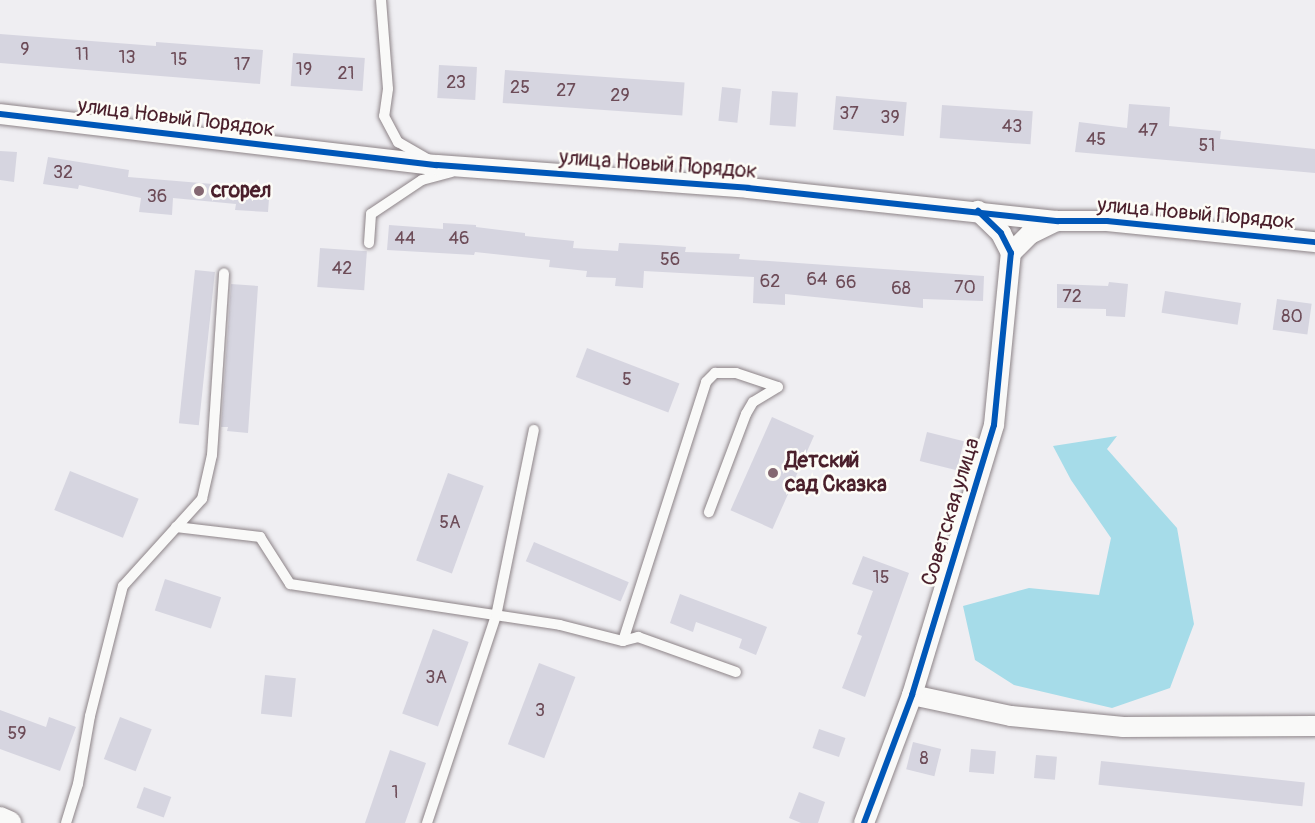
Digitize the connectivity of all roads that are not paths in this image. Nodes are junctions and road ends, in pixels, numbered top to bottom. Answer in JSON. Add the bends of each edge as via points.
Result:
{"nodes":[{"id":1,"x":381,"y":0,"type":"edge"},
{"id":2,"x":0,"y":114,"type":"edge"},
{"id":3,"x":437,"y":165,"type":"junction"},
{"id":4,"x":493,"y":169,"type":"junction"},
{"id":5,"x":978,"y":211,"type":"junction"},
{"id":6,"x":1058,"y":220,"type":"junction"},
{"id":7,"x":1315,"y":242,"type":"edge"},
{"id":8,"x":369,"y":243,"type":"dead end"},
{"id":9,"x":1011,"y":253,"type":"junction"},
{"id":10,"x":224,"y":273,"type":"dead end"},
{"id":11,"x":534,"y":430,"type":"dead end"},
{"id":12,"x":709,"y":512,"type":"dead end"},
{"id":13,"x":176,"y":527,"type":"junction"},
{"id":14,"x":496,"y":616,"type":"junction"},
{"id":15,"x":622,"y":641,"type":"junction"},
{"id":16,"x":736,"y":672,"type":"dead end"},
{"id":17,"x":912,"y":695,"type":"junction"},
{"id":18,"x":1315,"y":726,"type":"edge"},
{"id":19,"x":0,"y":819,"type":"edge"},
{"id":20,"x":9,"y":823,"type":"edge"},
{"id":21,"x":66,"y":823,"type":"edge"},
{"id":22,"x":427,"y":823,"type":"edge"},
{"id":23,"x":864,"y":823,"type":"edge"}],
"edges":[{"from":1,"to":3,"type":"lane","via":[[388,89],[384,116],[398,142]]},
{"from":2,"to":3,"type":"street","name":"улица Новый Порядок"},
{"from":3,"to":4,"type":"street","name":"улица Новый Порядок"},
{"from":4,"to":5,"type":"street","name":"улица Новый Порядок","via":[[748,188]]},
{"from":4,"to":8,"type":"lane","via":[[450,172],[422,180],[371,214]]},
{"from":5,"to":6,"type":"street","name":"улица Новый Порядок"},
{"from":5,"to":9,"type":"street","via":[[1001,233]]},
{"from":6,"to":7,"type":"street","name":"улица Новый Порядок","via":[[1107,221]]},
{"from":6,"to":9,"type":"street","via":[[1030,234]]},
{"from":9,"to":17,"type":"street","name":"Советская улица","via":[[994,425]]},
{"from":10,"to":13,"type":"lane","via":[[212,455],[202,499]]},
{"from":11,"to":14,"type":"lane"},
{"from":12,"to":15,"type":"lane","via":[[746,414],[753,402],[778,387],[736,373],[715,373],[706,382]]},
{"from":13,"to":14,"type":"lane","via":[[260,537],[290,584]]},
{"from":13,"to":21,"type":"lane","via":[[123,586]]},
{"from":14,"to":15,"type":"lane","via":[[560,625]]},
{"from":14,"to":22,"type":"lane"},
{"from":15,"to":16,"type":"lane","via":[[638,637]]},
{"from":17,"to":18,"type":"street","via":[[1011,716],[1123,727]]},
{"from":17,"to":23,"type":"street","name":"Советская улица"},
{"from":19,"to":20,"type":"street"}]}
